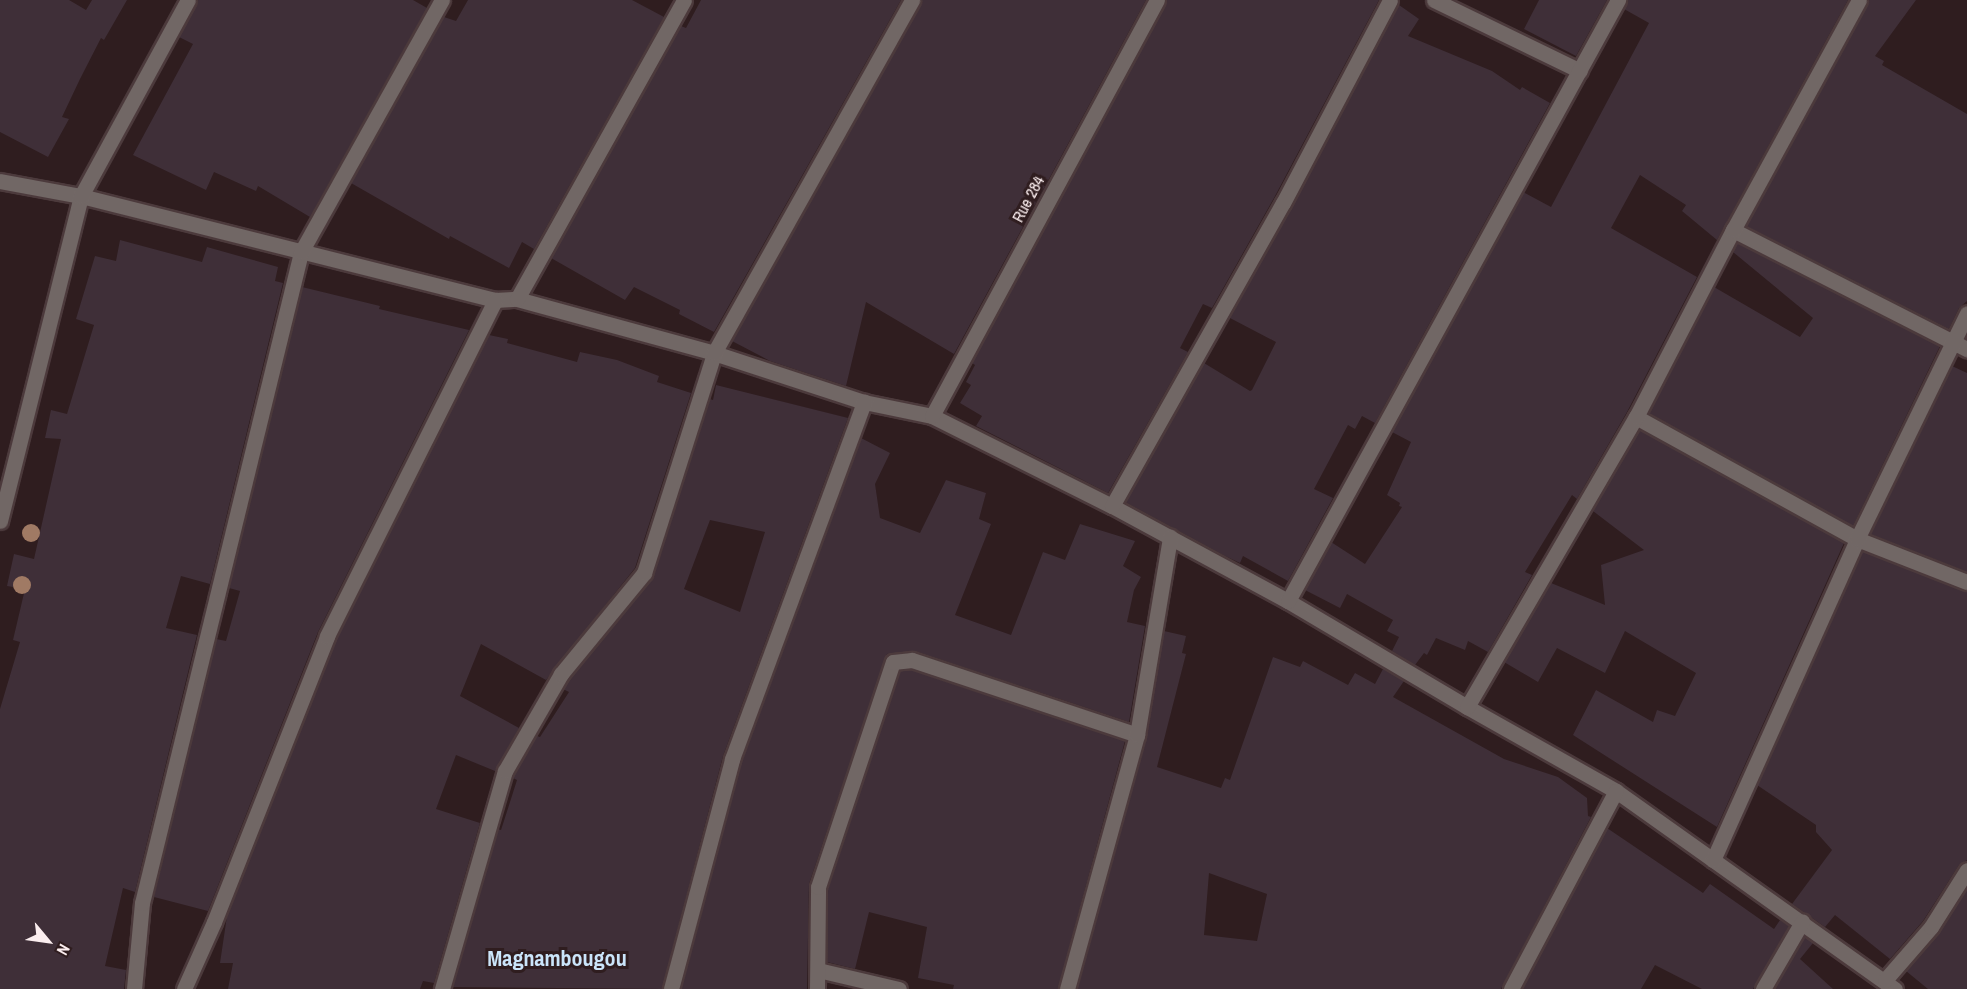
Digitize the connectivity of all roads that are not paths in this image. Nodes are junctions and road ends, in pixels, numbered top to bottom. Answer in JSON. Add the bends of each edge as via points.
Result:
{"nodes":[{"id":1,"x":188,"y":0,"type":"edge"},
{"id":2,"x":442,"y":0,"type":"edge"},
{"id":3,"x":684,"y":0,"type":"edge"},
{"id":4,"x":912,"y":0,"type":"edge"},
{"id":5,"x":1157,"y":0,"type":"edge"},
{"id":6,"x":1390,"y":0,"type":"edge"},
{"id":7,"x":1434,"y":0,"type":"edge"},
{"id":8,"x":1618,"y":0,"type":"edge"},
{"id":9,"x":1859,"y":0,"type":"edge"},
{"id":10,"x":1580,"y":71,"type":"junction"},
{"id":11,"x":0,"y":181,"type":"edge"},
{"id":12,"x":81,"y":196,"type":"junction"},
{"id":13,"x":1733,"y":230,"type":"junction"},
{"id":14,"x":301,"y":252,"type":"junction"},
{"id":15,"x":517,"y":299,"type":"junction"},
{"id":16,"x":495,"y":300,"type":"junction"},
{"id":17,"x":1967,"y":314,"type":"edge"},
{"id":18,"x":1960,"y":346,"type":"edge"},
{"id":19,"x":714,"y":353,"type":"junction"},
{"id":20,"x":864,"y":402,"type":"junction"},
{"id":21,"x":932,"y":416,"type":"junction"},
{"id":22,"x":1636,"y":417,"type":"junction"},
{"id":23,"x":1112,"y":506,"type":"junction"},
{"id":24,"x":0,"y":521,"type":"edge"},
{"id":25,"x":1170,"y":537,"type":"junction"},
{"id":26,"x":1857,"y":539,"type":"junction"},
{"id":27,"x":1967,"y":582,"type":"edge"},
{"id":28,"x":1288,"y":601,"type":"junction"},
{"id":29,"x":1467,"y":707,"type":"junction"},
{"id":30,"x":1137,"y":735,"type":"junction"},
{"id":31,"x":1616,"y":791,"type":"junction"},
{"id":32,"x":1713,"y":860,"type":"junction"},
{"id":33,"x":1967,"y":870,"type":"edge"},
{"id":34,"x":1802,"y":922,"type":"junction"},
{"id":35,"x":818,"y":970,"type":"junction"},
{"id":36,"x":1890,"y":985,"type":"edge"},
{"id":37,"x":134,"y":989,"type":"edge"},
{"id":38,"x":184,"y":989,"type":"edge"},
{"id":39,"x":442,"y":989,"type":"edge"},
{"id":40,"x":671,"y":989,"type":"edge"},
{"id":41,"x":817,"y":989,"type":"edge"},
{"id":42,"x":899,"y":989,"type":"edge"},
{"id":43,"x":1066,"y":989,"type":"edge"},
{"id":44,"x":1511,"y":989,"type":"edge"},
{"id":45,"x":1763,"y":989,"type":"edge"}],
"edges":[{"from":1,"to":12,"type":"street"},
{"from":2,"to":14,"type":"street"},
{"from":3,"to":15,"type":"street"},
{"from":4,"to":19,"type":"street"},
{"from":5,"to":21,"type":"street","name":"Rue 284"},
{"from":6,"to":23,"type":"street","via":[[1283,203]]},
{"from":7,"to":10,"type":"street"},
{"from":8,"to":10,"type":"street"},
{"from":9,"to":13,"type":"street"},
{"from":10,"to":28,"type":"street"},
{"from":11,"to":12,"type":"street"},
{"from":12,"to":14,"type":"street"},
{"from":12,"to":24,"type":"street"},
{"from":13,"to":18,"type":"street"},
{"from":13,"to":22,"type":"street"},
{"from":14,"to":16,"type":"street"},
{"from":14,"to":37,"type":"street","via":[[142,903]]},
{"from":15,"to":16,"type":"street"},
{"from":15,"to":19,"type":"street"},
{"from":16,"to":38,"type":"street","via":[[327,636]]},
{"from":17,"to":18,"type":"street"},
{"from":18,"to":26,"type":"street"},
{"from":19,"to":20,"type":"street"},
{"from":19,"to":39,"type":"street","via":[[644,573],[561,674],[505,771]]},
{"from":20,"to":21,"type":"street"},
{"from":20,"to":40,"type":"street","via":[[732,759]]},
{"from":21,"to":23,"type":"street"},
{"from":22,"to":26,"type":"street"},
{"from":22,"to":29,"type":"street"},
{"from":23,"to":25,"type":"street"},
{"from":25,"to":28,"type":"street"},
{"from":25,"to":30,"type":"street"},
{"from":26,"to":27,"type":"street"},
{"from":26,"to":32,"type":"street"},
{"from":28,"to":29,"type":"street"},
{"from":29,"to":31,"type":"street"},
{"from":30,"to":35,"type":"street","via":[[912,660],[893,662],[818,887]]},
{"from":30,"to":43,"type":"street"},
{"from":31,"to":32,"type":"street"},
{"from":31,"to":44,"type":"street"},
{"from":32,"to":34,"type":"street"},
{"from":33,"to":36,"type":"street"},
{"from":34,"to":36,"type":"street"},
{"from":34,"to":45,"type":"street"},
{"from":35,"to":41,"type":"street"},
{"from":35,"to":42,"type":"street"}]}
